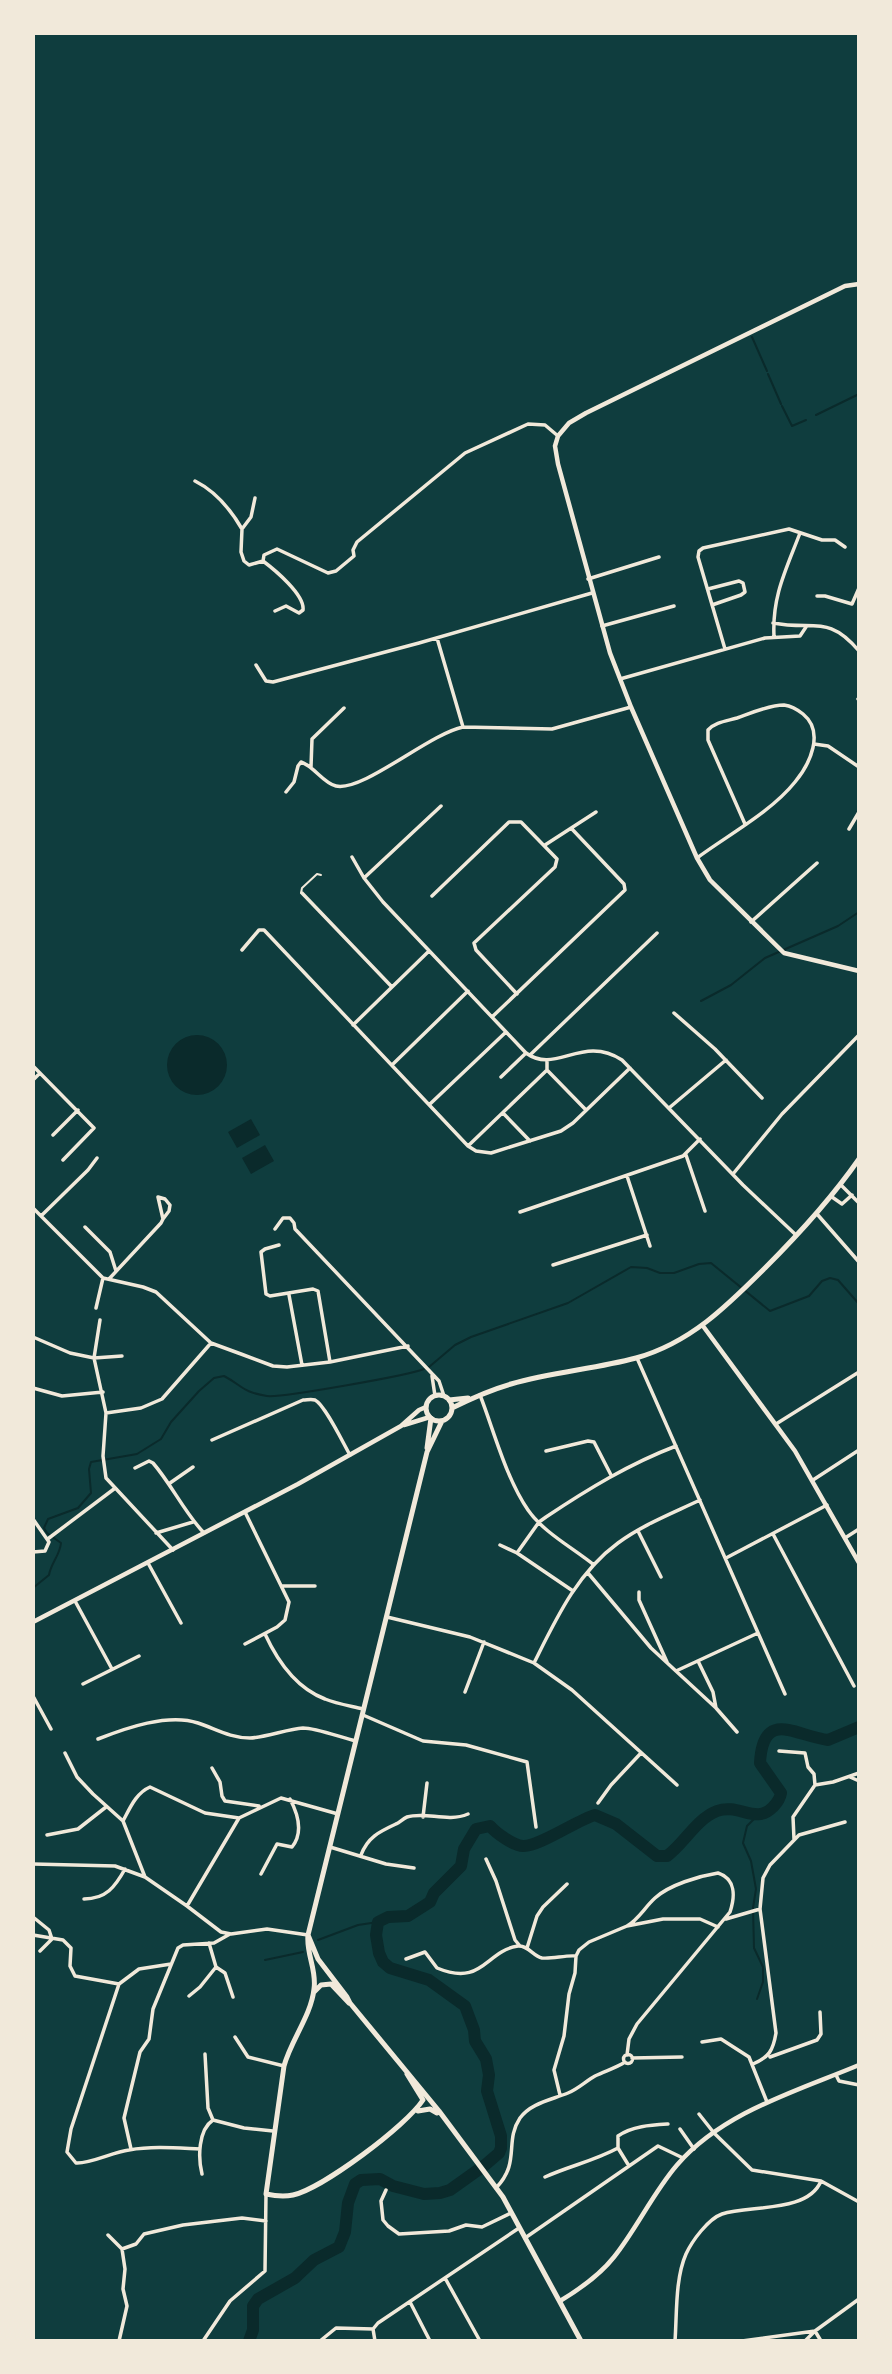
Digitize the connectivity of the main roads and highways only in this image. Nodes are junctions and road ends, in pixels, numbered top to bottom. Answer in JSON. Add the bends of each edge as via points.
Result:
{"nodes":[{"id":1,"x":859,"y":1159,"type":"edge"},
{"id":2,"x":447,"y":1398,"type":"junction"},
{"id":3,"x":472,"y":1398,"type":"junction"},
{"id":4,"x":452,"y":1408,"type":"junction"},
{"id":5,"x":431,"y":1418,"type":"junction"},
{"id":6,"x":442,"y":1421,"type":"junction"},
{"id":7,"x":427,"y":1452,"type":"junction"},
{"id":8,"x":309,"y":1935,"type":"junction"},
{"id":9,"x":314,"y":1992,"type":"junction"},
{"id":10,"x":350,"y":2003,"type":"junction"},
{"id":11,"x":407,"y":2074,"type":"junction"},
{"id":12,"x":409,"y":2116,"type":"junction"},
{"id":13,"x":442,"y":2118,"type":"junction"},
{"id":14,"x":581,"y":2341,"type":"edge"}],
"edges":[{"from":1,"to":3,"type":"main road","via":[[797,1236],[703,1326],[637,1358],[525,1380]]},
{"from":2,"to":3,"type":"main road"},
{"from":2,"to":4,"type":"main road"},
{"from":2,"to":5,"type":"main road","via":[[429,1400],[426,1407]]},
{"from":3,"to":4,"type":"main road"},
{"from":4,"to":6,"type":"main road"},
{"from":5,"to":6,"type":"main road"},
{"from":5,"to":7,"type":"main road"},
{"from":6,"to":7,"type":"main road"},
{"from":7,"to":8,"type":"main road"},
{"from":8,"to":9,"type":"main road"},
{"from":8,"to":10,"type":"main road","via":[[318,1958]]},
{"from":9,"to":10,"type":"main road","via":[[331,1984]]},
{"from":9,"to":12,"type":"main road","via":[[284,2066],[266,2194],[293,2195],[329,2180]]},
{"from":10,"to":11,"type":"main road"},
{"from":11,"to":12,"type":"main road","via":[[423,2100]]},
{"from":11,"to":13,"type":"main road"},
{"from":12,"to":13,"type":"main road","via":[[430,2109]]},
{"from":13,"to":14,"type":"main road","via":[[512,2213]]}]}
